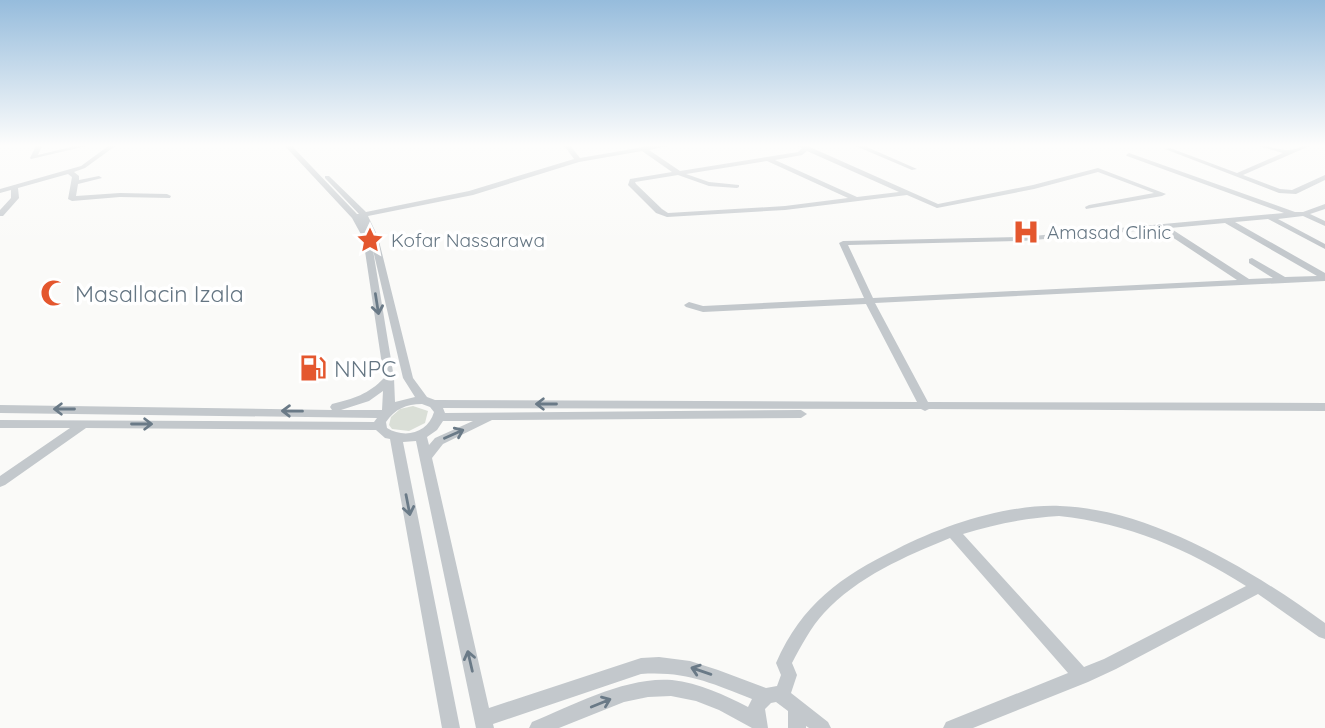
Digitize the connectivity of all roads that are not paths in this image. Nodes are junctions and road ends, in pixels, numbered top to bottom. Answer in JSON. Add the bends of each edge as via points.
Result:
{"nodes":[{"id":1,"x":48,"y":178,"type":"edge"},
{"id":2,"x":76,"y":178,"type":"edge"},
{"id":3,"x":99,"y":178,"type":"dead end"},
{"id":4,"x":323,"y":178,"type":"edge"},
{"id":5,"x":519,"y":178,"type":"edge"},
{"id":6,"x":645,"y":178,"type":"edge"},
{"id":7,"x":686,"y":178,"type":"edge"},
{"id":8,"x":808,"y":178,"type":"edge"},
{"id":9,"x":875,"y":178,"type":"edge"},
{"id":10,"x":1062,"y":178,"type":"edge"},
{"id":11,"x":1119,"y":178,"type":"edge"},
{"id":12,"x":1194,"y":178,"type":"edge"},
{"id":13,"x":1245,"y":178,"type":"edge"},
{"id":14,"x":1323,"y":178,"type":"edge"},
{"id":15,"x":77,"y":182,"type":"junction"},
{"id":16,"x":737,"y":186,"type":"dead end"},
{"id":17,"x":13,"y":188,"type":"junction"},
{"id":18,"x":0,"y":191,"type":"edge"},
{"id":19,"x":908,"y":192,"type":"junction"},
{"id":20,"x":167,"y":196,"type":"dead end"},
{"id":21,"x":856,"y":199,"type":"junction"},
{"id":22,"x":1325,"y":206,"type":"edge"},
{"id":23,"x":1089,"y":207,"type":"dead end"},
{"id":24,"x":0,"y":214,"type":"edge"},
{"id":25,"x":1299,"y":215,"type":"junction"},
{"id":26,"x":359,"y":216,"type":"junction"},
{"id":27,"x":1269,"y":217,"type":"junction"},
{"id":28,"x":1226,"y":221,"type":"junction"},
{"id":29,"x":1325,"y":223,"type":"edge"},
{"id":30,"x":1161,"y":226,"type":"junction"},
{"id":31,"x":1325,"y":247,"type":"edge"},
{"id":32,"x":1252,"y":261,"type":"dead end"},
{"id":33,"x":1325,"y":277,"type":"edge"},
{"id":34,"x":1283,"y":280,"type":"junction"},
{"id":35,"x":1248,"y":282,"type":"junction"},
{"id":36,"x":869,"y":300,"type":"junction"},
{"id":37,"x":688,"y":304,"type":"dead end"},
{"id":38,"x":389,"y":378,"type":"junction"},
{"id":39,"x":429,"y":402,"type":"junction"},
{"id":40,"x":925,"y":407,"type":"junction"},
{"id":41,"x":1325,"y":407,"type":"edge"},
{"id":42,"x":0,"y":409,"type":"edge"},
{"id":43,"x":316,"y":411,"type":"junction"},
{"id":44,"x":1325,"y":412,"type":"edge"},
{"id":45,"x":385,"y":416,"type":"junction"},
{"id":46,"x":491,"y":416,"type":"junction"},
{"id":47,"x":440,"y":417,"type":"junction"},
{"id":48,"x":0,"y":424,"type":"edge"},
{"id":49,"x":84,"y":424,"type":"junction"},
{"id":50,"x":421,"y":435,"type":"junction"},
{"id":51,"x":396,"y":438,"type":"junction"},
{"id":52,"x":425,"y":459,"type":"junction"},
{"id":53,"x":0,"y":482,"type":"edge"},
{"id":54,"x":953,"y":532,"type":"junction"},
{"id":55,"x":1259,"y":586,"type":"junction"},
{"id":56,"x":1325,"y":632,"type":"edge"},
{"id":57,"x":1082,"y":676,"type":"junction"},
{"id":58,"x":773,"y":696,"type":"junction"},
{"id":59,"x":797,"y":707,"type":"junction"},
{"id":60,"x":484,"y":724,"type":"edge"},
{"id":61,"x":760,"y":726,"type":"edge"},
{"id":62,"x":451,"y":728,"type":"edge"},
{"id":63,"x":538,"y":728,"type":"edge"},
{"id":64,"x":797,"y":728,"type":"edge"},
{"id":65,"x":822,"y":728,"type":"edge"},
{"id":66,"x":952,"y":728,"type":"edge"}],
"edges":[{"from":1,"to":17,"type":"street"},
{"from":2,"to":15,"type":"street"},
{"from":3,"to":15,"type":"street"},
{"from":4,"to":26,"type":"street"},
{"from":5,"to":26,"type":"street"},
{"from":6,"to":21,"type":"street","via":[[632,180],[632,189],[667,215]]},
{"from":7,"to":16,"type":"street"},
{"from":8,"to":21,"type":"street"},
{"from":9,"to":19,"type":"street"},
{"from":10,"to":19,"type":"street","via":[[937,206]]},
{"from":11,"to":23,"type":"street","via":[[1161,194]]},
{"from":12,"to":25,"type":"street"},
{"from":13,"to":14,"type":"street","via":[[1293,192]]},
{"from":15,"to":20,"type":"street","via":[[72,199]]},
{"from":17,"to":18,"type":"street"},
{"from":17,"to":24,"type":"street","via":[[15,198]]},
{"from":19,"to":21,"type":"street"},
{"from":22,"to":25,"type":"street"},
{"from":25,"to":27,"type":"street"},
{"from":25,"to":29,"type":"street"},
{"from":26,"to":38,"type":"street","one_way":true,"via":[[367,238]]},
{"from":26,"to":39,"type":"street","via":[[374,237],[408,379]]},
{"from":27,"to":28,"type":"street"},
{"from":27,"to":31,"type":"street"},
{"from":28,"to":30,"type":"street"},
{"from":28,"to":33,"type":"street"},
{"from":30,"to":35,"type":"street"},
{"from":30,"to":36,"type":"street","via":[[1022,239],[936,237],[844,243]]},
{"from":32,"to":34,"type":"street"},
{"from":33,"to":34,"type":"street"},
{"from":34,"to":35,"type":"street"},
{"from":35,"to":36,"type":"street"},
{"from":36,"to":37,"type":"street","via":[[703,309]]},
{"from":36,"to":40,"type":"street"},
{"from":38,"to":43,"type":"street","via":[[365,401]]},
{"from":38,"to":45,"type":"street"},
{"from":40,"to":39,"type":"street","one_way":true},
{"from":39,"to":45,"type":"street","via":[[405,402]]},
{"from":39,"to":47,"type":"street"},
{"from":40,"to":41,"type":"street"},
{"from":43,"to":42,"type":"street","one_way":true},
{"from":43,"to":45,"type":"street"},
{"from":44,"to":46,"type":"street"},
{"from":49,"to":45,"type":"street","one_way":true},
{"from":45,"to":51,"type":"street","via":[[385,434]]},
{"from":46,"to":47,"type":"street"},
{"from":52,"to":46,"type":"street","one_way":true,"via":[[439,441]]},
{"from":47,"to":50,"type":"street"},
{"from":48,"to":49,"type":"street"},
{"from":49,"to":53,"type":"street"},
{"from":50,"to":51,"type":"street"},
{"from":50,"to":52,"type":"street"},
{"from":51,"to":62,"type":"street","one_way":true},
{"from":60,"to":52,"type":"street","one_way":true},
{"from":54,"to":55,"type":"street","via":[[1033,513],[1089,513],[1153,533]]},
{"from":54,"to":57,"type":"street"},
{"from":54,"to":58,"type":"street","via":[[901,550],[825,602],[784,663],[789,675]]},
{"from":55,"to":56,"type":"street"},
{"from":55,"to":57,"type":"street"},
{"from":57,"to":66,"type":"street"},
{"from":58,"to":59,"type":"street"},
{"from":58,"to":60,"type":"street","one_way":true,"via":[[698,669],[640,666]]},
{"from":58,"to":61,"type":"street","via":[[756,707]]},
{"from":59,"to":64,"type":"street"},
{"from":59,"to":65,"type":"street"},
{"from":63,"to":61,"type":"street","one_way":true,"via":[[622,695],[665,686],[705,694]]}]}
